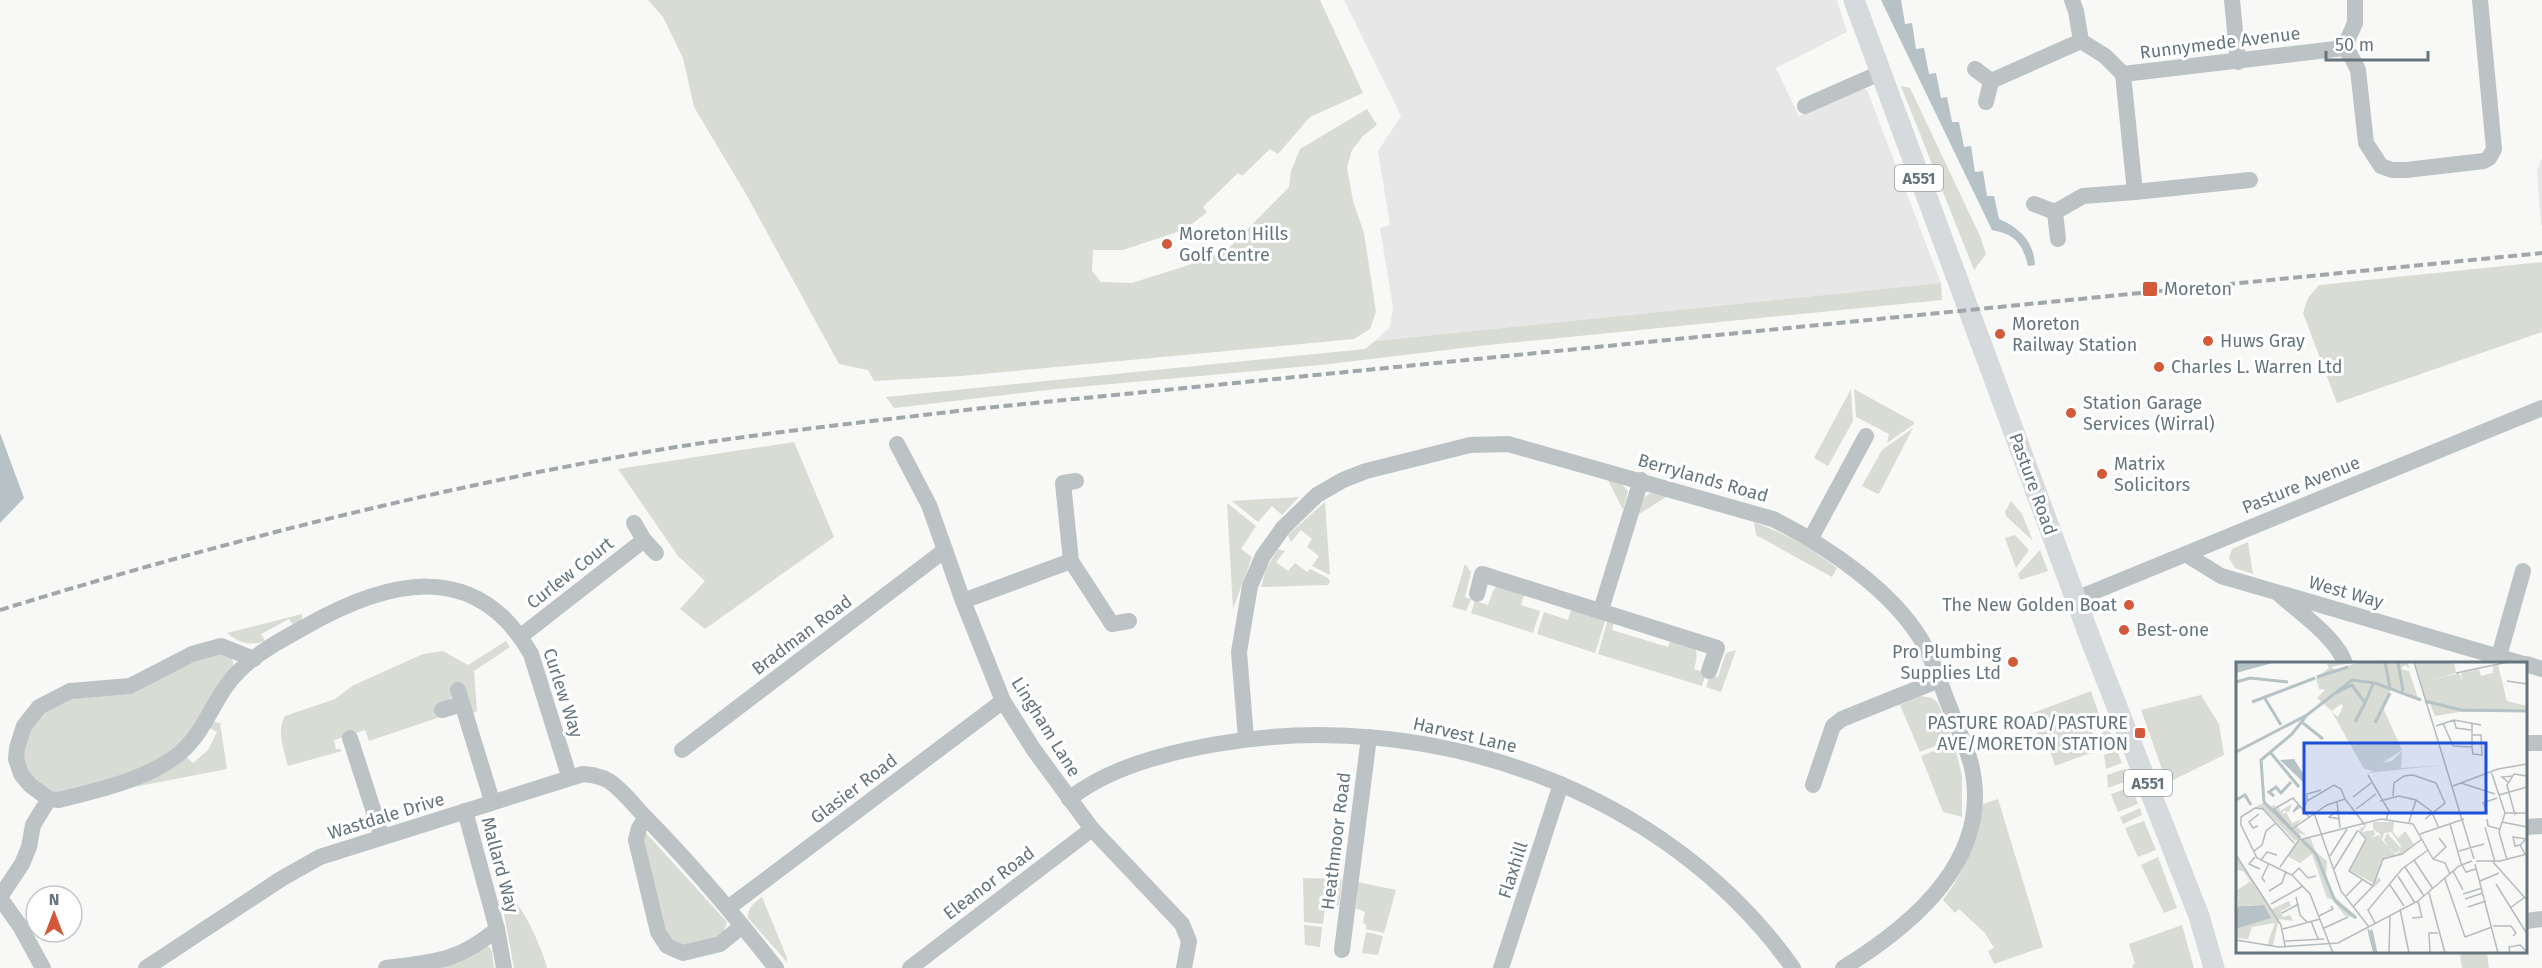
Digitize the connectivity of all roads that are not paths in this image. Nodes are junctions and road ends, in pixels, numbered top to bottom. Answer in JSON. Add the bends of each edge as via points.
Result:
{"nodes":[{"id":1,"x":1854,"y":0,"type":"edge"},
{"id":2,"x":2072,"y":0,"type":"edge"},
{"id":3,"x":2232,"y":0,"type":"edge"},
{"id":4,"x":2355,"y":0,"type":"edge"},
{"id":5,"x":2480,"y":0,"type":"edge"},
{"id":6,"x":2081,"y":41,"type":"junction"},
{"id":7,"x":2344,"y":48,"type":"junction"},
{"id":8,"x":2238,"y":62,"type":"junction"},
{"id":9,"x":1975,"y":69,"type":"dead end"},
{"id":10,"x":1880,"y":72,"type":"junction"},
{"id":11,"x":2123,"y":74,"type":"junction"},
{"id":12,"x":1990,"y":81,"type":"junction"},
{"id":13,"x":1986,"y":102,"type":"dead end"},
{"id":14,"x":1805,"y":106,"type":"dead end"},
{"id":15,"x":2250,"y":180,"type":"dead end"},
{"id":16,"x":2135,"y":192,"type":"junction"},
{"id":17,"x":2034,"y":204,"type":"dead end"},
{"id":18,"x":2055,"y":212,"type":"junction"},
{"id":19,"x":2058,"y":239,"type":"dead end"},
{"id":20,"x":2542,"y":408,"type":"edge"},
{"id":21,"x":1866,"y":436,"type":"dead end"},
{"id":22,"x":897,"y":444,"type":"dead end"},
{"id":23,"x":1641,"y":480,"type":"junction"},
{"id":24,"x":1076,"y":481,"type":"dead end"},
{"id":25,"x":634,"y":524,"type":"dead end"},
{"id":26,"x":1810,"y":538,"type":"junction"},
{"id":27,"x":644,"y":540,"type":"junction"},
{"id":28,"x":945,"y":550,"type":"junction"},
{"id":29,"x":656,"y":553,"type":"dead end"},
{"id":30,"x":2187,"y":555,"type":"junction"},
{"id":31,"x":1071,"y":561,"type":"junction"},
{"id":32,"x":2523,"y":571,"type":"dead end"},
{"id":33,"x":2277,"y":593,"type":"junction"},
{"id":34,"x":1477,"y":594,"type":"dead end"},
{"id":35,"x":2076,"y":599,"type":"junction"},
{"id":36,"x":963,"y":601,"type":"junction"},
{"id":37,"x":1601,"y":609,"type":"junction"},
{"id":38,"x":1129,"y":621,"type":"dead end"},
{"id":39,"x":521,"y":636,"type":"junction"},
{"id":40,"x":2499,"y":656,"type":"junction"},
{"id":41,"x":254,"y":659,"type":"junction"},
{"id":42,"x":2345,"y":662,"type":"edge"},
{"id":43,"x":2518,"y":662,"type":"edge"},
{"id":44,"x":2527,"y":665,"type":"edge"},
{"id":45,"x":2542,"y":669,"type":"edge"},
{"id":46,"x":1709,"y":671,"type":"dead end"},
{"id":47,"x":1939,"y":680,"type":"junction"},
{"id":48,"x":1003,"y":701,"type":"junction"},
{"id":49,"x":442,"y":710,"type":"dead end"},
{"id":50,"x":1369,"y":737,"type":"junction"},
{"id":51,"x":350,"y":738,"type":"dead end"},
{"id":52,"x":1246,"y":738,"type":"junction"},
{"id":53,"x":2527,"y":743,"type":"edge"},
{"id":54,"x":2542,"y":743,"type":"edge"},
{"id":55,"x":682,"y":750,"type":"dead end"},
{"id":56,"x":569,"y":776,"type":"junction"},
{"id":57,"x":1561,"y":784,"type":"junction"},
{"id":58,"x":1813,"y":785,"type":"dead end"},
{"id":59,"x":1069,"y":799,"type":"junction"},
{"id":60,"x":49,"y":800,"type":"junction"},
{"id":61,"x":492,"y":801,"type":"junction"},
{"id":62,"x":465,"y":811,"type":"junction"},
{"id":63,"x":646,"y":818,"type":"junction"},
{"id":64,"x":2542,"y":826,"type":"edge"},
{"id":65,"x":2527,"y":828,"type":"edge"},
{"id":66,"x":1092,"y":829,"type":"junction"},
{"id":67,"x":382,"y":837,"type":"junction"},
{"id":68,"x":0,"y":898,"type":"edge"},
{"id":69,"x":728,"y":908,"type":"junction"},
{"id":70,"x":2542,"y":919,"type":"edge"},
{"id":71,"x":2527,"y":921,"type":"edge"},
{"id":72,"x":742,"y":926,"type":"junction"},
{"id":73,"x":497,"y":929,"type":"junction"},
{"id":74,"x":1342,"y":950,"type":"dead end"},
{"id":75,"x":43,"y":968,"type":"edge"},
{"id":76,"x":146,"y":968,"type":"edge"},
{"id":77,"x":386,"y":968,"type":"edge"},
{"id":78,"x":504,"y":968,"type":"edge"},
{"id":79,"x":776,"y":968,"type":"edge"},
{"id":80,"x":910,"y":968,"type":"edge"},
{"id":81,"x":1184,"y":968,"type":"edge"},
{"id":82,"x":1501,"y":968,"type":"edge"},
{"id":83,"x":1793,"y":968,"type":"edge"},
{"id":84,"x":1843,"y":968,"type":"edge"},
{"id":85,"x":2214,"y":968,"type":"edge"}],
"edges":[{"from":1,"to":10,"type":"main road","name":"Pasture Road","number":"A551"},
{"from":2,"to":6,"type":"street"},
{"from":3,"to":8,"type":"street"},
{"from":4,"to":7,"type":"street","via":[[2355,23]]},
{"from":5,"to":7,"type":"street","via":[[2493,135],[2493,153],[2484,161],[2406,170],[2381,166],[2366,143],[2358,70]]},
{"from":6,"to":11,"type":"street","name":"Runnymede Avenue","via":[[2105,56]]},
{"from":6,"to":12,"type":"street"},
{"from":7,"to":8,"type":"street","name":"Runnymede Avenue"},
{"from":8,"to":11,"type":"street","name":"Runnymede Avenue"},
{"from":9,"to":12,"type":"street"},
{"from":10,"to":14,"type":"street"},
{"from":10,"to":35,"type":"main road","name":"Pasture Road","number":"A551"},
{"from":11,"to":16,"type":"street"},
{"from":12,"to":13,"type":"street"},
{"from":15,"to":16,"type":"street"},
{"from":16,"to":18,"type":"street","via":[[2083,196]]},
{"from":17,"to":18,"type":"street"},
{"from":18,"to":19,"type":"street"},
{"from":20,"to":30,"type":"street","name":"Pasture Avenue"},
{"from":21,"to":26,"type":"street"},
{"from":22,"to":28,"type":"street","name":"Lingham Lane","via":[[929,505]]},
{"from":23,"to":26,"type":"street","name":"Berrylands Road","via":[[1773,519]]},
{"from":23,"to":37,"type":"street"},
{"from":23,"to":52,"type":"street","name":"Berrylands Road","via":[[1521,446],[1482,443],[1366,471],[1317,495],[1275,538],[1250,586],[1239,652]]},
{"from":24,"to":31,"type":"street","via":[[1064,483]]},
{"from":25,"to":27,"type":"street"},
{"from":26,"to":47,"type":"street","name":"Berrylands Road","via":[[1896,608],[1922,642]]},
{"from":27,"to":29,"type":"street"},
{"from":27,"to":39,"type":"street","name":"Curlew Court"},
{"from":28,"to":36,"type":"street","name":"Lingham Lane"},
{"from":28,"to":55,"type":"street","name":"Bradman Road"},
{"from":30,"to":33,"type":"street","name":"West Way","via":[[2221,576]]},
{"from":30,"to":35,"type":"street","name":"Pasture Avenue"},
{"from":31,"to":36,"type":"street"},
{"from":31,"to":38,"type":"street","via":[[1112,624]]},
{"from":32,"to":40,"type":"street"},
{"from":33,"to":40,"type":"street","name":"West Way"},
{"from":33,"to":42,"type":"street","via":[[2333,643]]},
{"from":34,"to":37,"type":"street","via":[[1482,574]]},
{"from":35,"to":85,"type":"main road","name":"Pasture Road","number":"A551","via":[[2198,913]]},
{"from":36,"to":48,"type":"street","name":"Lingham Lane"},
{"from":37,"to":46,"type":"street","via":[[1717,648]]},
{"from":39,"to":41,"type":"street","name":"Curlew Way","via":[[485,603],[458,590],[419,585],[377,594],[336,609]]},
{"from":39,"to":56,"type":"street","name":"Curlew Way","via":[[531,654]]},
{"from":40,"to":43,"type":"street","name":"West Way"},
{"from":41,"to":60,"type":"street","name":"Curlew Way","via":[[229,682],[204,727],[181,753],[140,776]]},
{"from":41,"to":60,"type":"street","via":[[221,646],[192,654],[130,686],[70,691],[39,707],[24,726],[16,759],[21,774]]},
{"from":44,"to":45,"type":"street","name":"West Way"},
{"from":47,"to":58,"type":"street","via":[[1833,726]]},
{"from":47,"to":84,"type":"street","name":"Berrylands Road","via":[[1971,765],[1973,805],[1967,837],[1951,873],[1932,900]]},
{"from":48,"to":59,"type":"street","name":"Lingham Lane"},
{"from":48,"to":69,"type":"street","name":"Glasier Road"},
{"from":49,"to":61,"type":"street","via":[[460,697]]},
{"from":50,"to":52,"type":"street","name":"Harvest Lane"},
{"from":50,"to":57,"type":"street","name":"Harvest Lane","via":[[1437,746]]},
{"from":50,"to":74,"type":"street","name":"Heathmoor Road"},
{"from":51,"to":67,"type":"street"},
{"from":52,"to":59,"type":"street","name":"Harvest Lane","via":[[1189,749],[1111,773]]},
{"from":53,"to":54,"type":"street"},
{"from":56,"to":61,"type":"street","name":"Wastdale Drive"},
{"from":56,"to":63,"type":"street","name":"Wastdale Drive","via":[[583,774],[609,781]]},
{"from":57,"to":82,"type":"street","name":"Flaxhill"},
{"from":57,"to":83,"type":"street","name":"Harvest Lane","via":[[1608,807],[1693,861],[1732,895],[1772,938]]},
{"from":59,"to":66,"type":"street","name":"Lingham Lane"},
{"from":60,"to":68,"type":"street","via":[[33,825],[22,864]]},
{"from":61,"to":62,"type":"street","name":"Wastdale Drive"},
{"from":62,"to":67,"type":"street","name":"Wastdale Drive"},
{"from":62,"to":73,"type":"street","name":"Mallard Way"},
{"from":63,"to":69,"type":"street","name":"Wastdale Drive"},
{"from":63,"to":72,"type":"street","via":[[636,840],[658,932],[667,946],[683,953],[720,944]]},
{"from":64,"to":65,"type":"street"},
{"from":66,"to":80,"type":"street","name":"Eleanor Road"},
{"from":66,"to":81,"type":"street","name":"Lingham Lane","via":[[1182,924],[1189,941]]},
{"from":67,"to":76,"type":"street","name":"Wastdale Drive","via":[[320,857]]},
{"from":68,"to":75,"type":"street"},
{"from":69,"to":72,"type":"street","name":"Wastdale Drive"},
{"from":70,"to":71,"type":"street"},
{"from":72,"to":79,"type":"street","name":"Wastdale Drive"},
{"from":73,"to":77,"type":"street","name":"Mallard Way","via":[[474,947],[448,959]]},
{"from":73,"to":78,"type":"street","name":"Mallard Way"}]}
